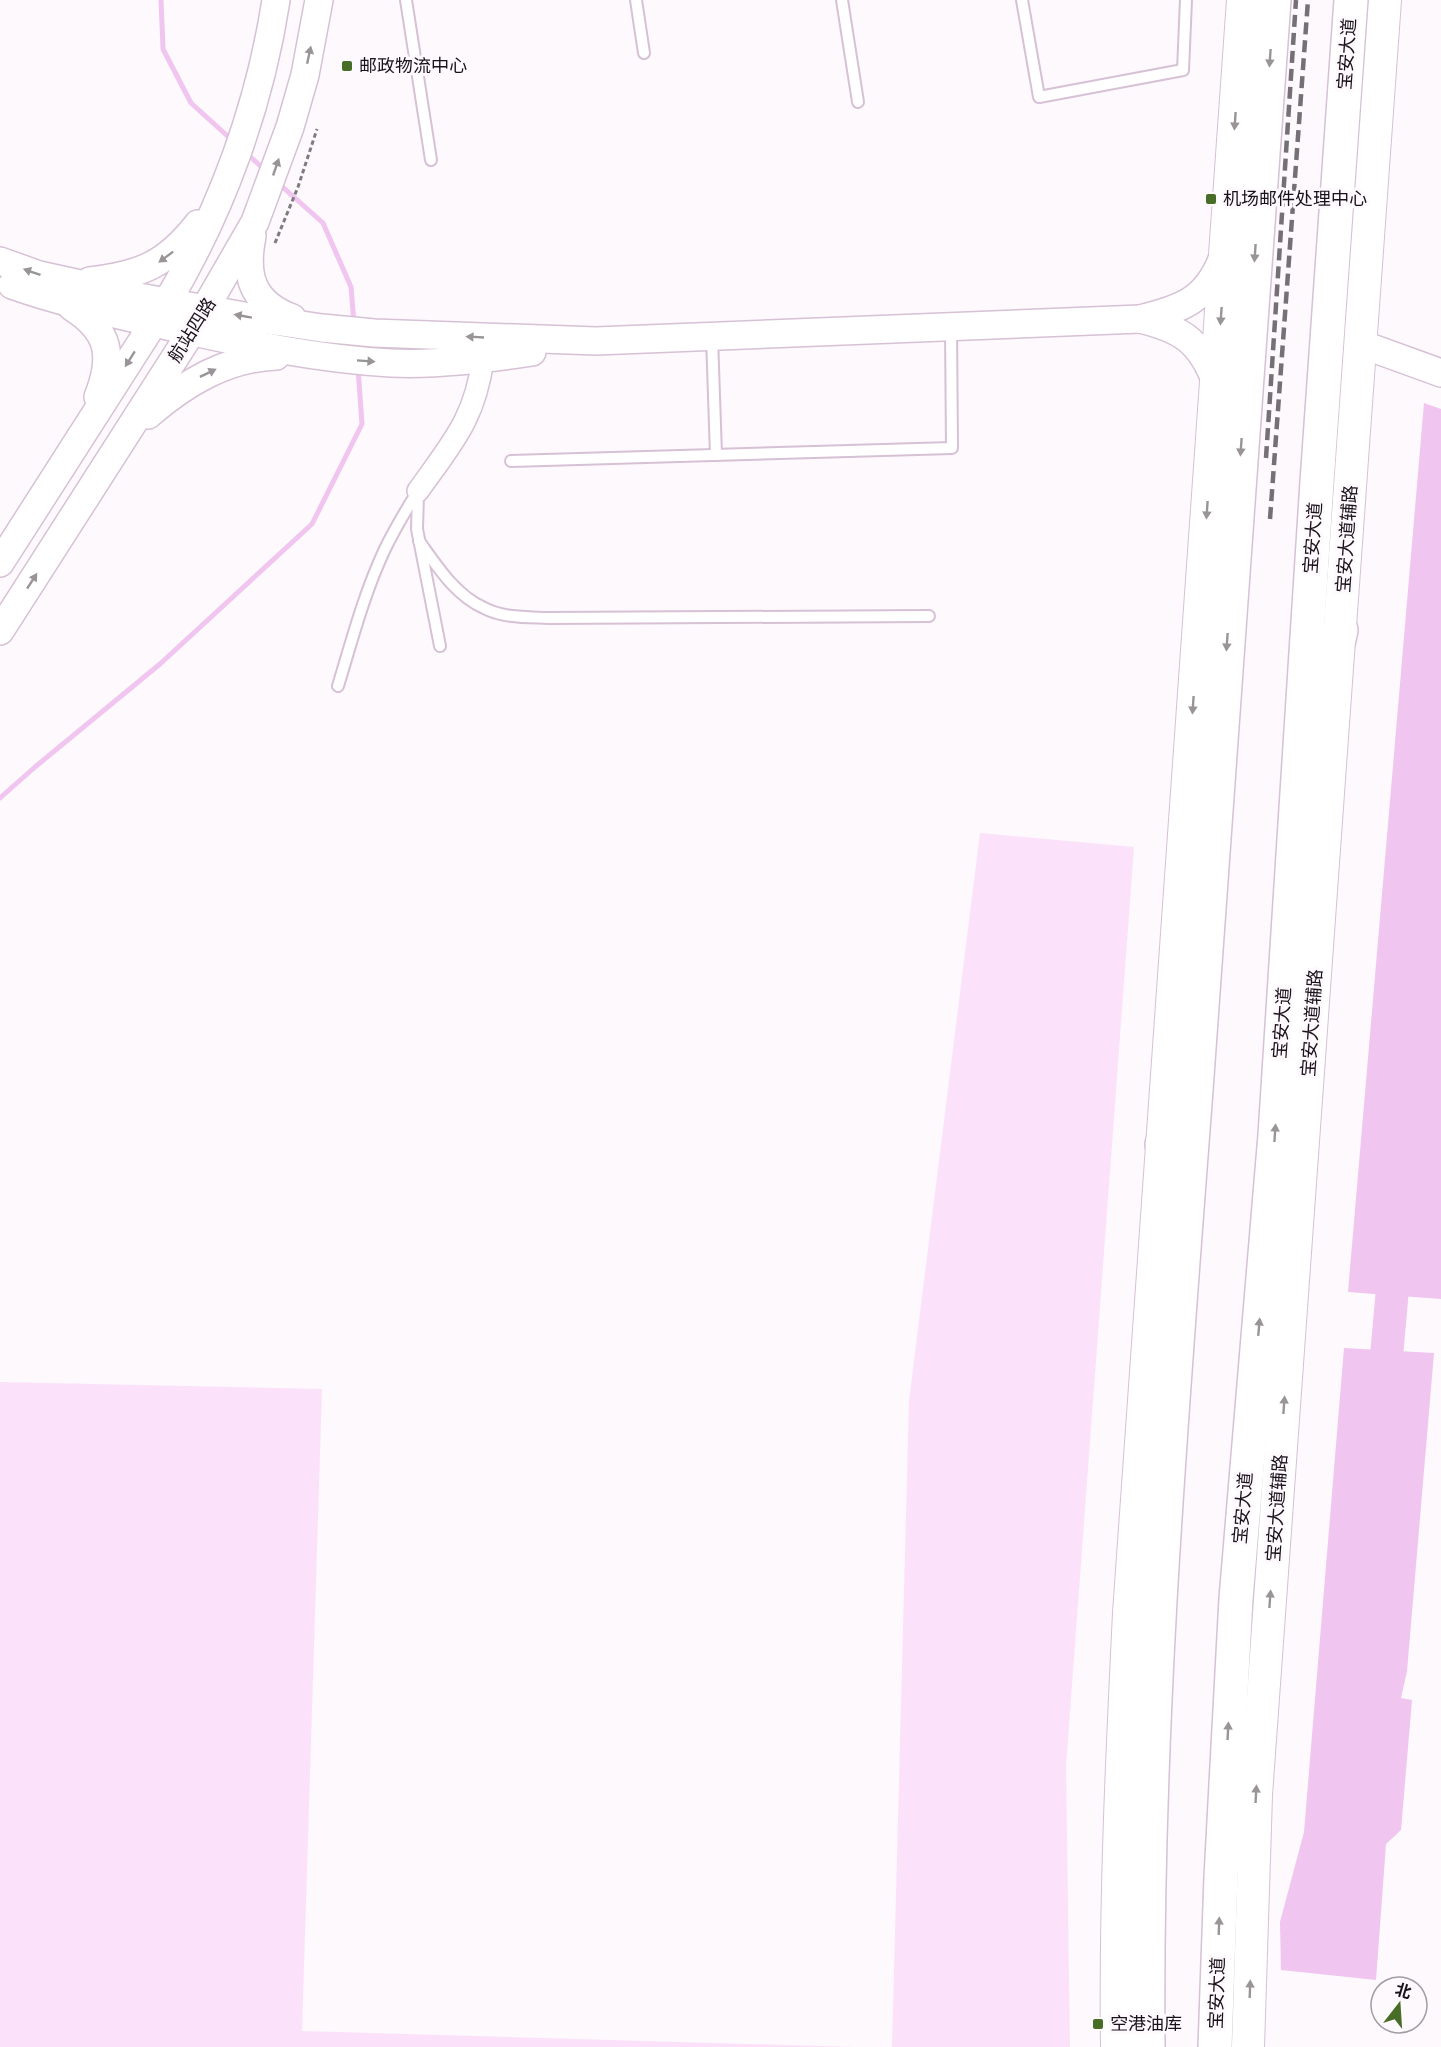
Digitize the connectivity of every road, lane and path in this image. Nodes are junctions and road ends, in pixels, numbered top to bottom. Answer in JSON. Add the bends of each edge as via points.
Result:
{"nodes":[{"id":1,"x":276,"y":0,"type":"edge"},
{"id":2,"x":320,"y":0,"type":"edge"},
{"id":3,"x":406,"y":0,"type":"edge"},
{"id":4,"x":636,"y":0,"type":"edge"},
{"id":5,"x":842,"y":0,"type":"edge"},
{"id":6,"x":1022,"y":0,"type":"edge"},
{"id":7,"x":1186,"y":0,"type":"edge"},
{"id":8,"x":1243,"y":0,"type":"edge"},
{"id":9,"x":1274,"y":0,"type":"edge"},
{"id":10,"x":1351,"y":0,"type":"edge"},
{"id":11,"x":1385,"y":0,"type":"edge"},
{"id":12,"x":644,"y":52,"type":"dead end"},
{"id":13,"x":858,"y":102,"type":"dead end"},
{"id":14,"x":317,"y":129,"type":"dead end"},
{"id":15,"x":431,"y":160,"type":"dead end"},
{"id":16,"x":219,"y":197,"type":"junction"},
{"id":17,"x":255,"y":222,"type":"junction"},
{"id":18,"x":276,"y":241,"type":"dead end"},
{"id":19,"x":1226,"y":251,"type":"junction"},
{"id":20,"x":0,"y":261,"type":"edge"},
{"id":21,"x":0,"y":281,"type":"edge"},
{"id":22,"x":69,"y":292,"type":"junction"},
{"id":23,"x":160,"y":312,"type":"junction"},
{"id":24,"x":1140,"y":319,"type":"junction"},
{"id":25,"x":199,"y":320,"type":"junction"},
{"id":26,"x":951,"y":327,"type":"junction"},
{"id":27,"x":322,"y":328,"type":"junction"},
{"id":28,"x":712,"y":337,"type":"junction"},
{"id":29,"x":596,"y":341,"type":"junction"},
{"id":30,"x":1361,"y":344,"type":"junction"},
{"id":31,"x":308,"y":355,"type":"junction"},
{"id":32,"x":483,"y":359,"type":"junction"},
{"id":33,"x":1441,"y":373,"type":"edge"},
{"id":34,"x":1216,"y":382,"type":"junction"},
{"id":35,"x":84,"y":432,"type":"junction"},
{"id":36,"x":127,"y":433,"type":"junction"},
{"id":37,"x":716,"y":455,"type":"junction"},
{"id":38,"x":512,"y":461,"type":"dead end"},
{"id":39,"x":418,"y":491,"type":"junction"},
{"id":40,"x":419,"y":541,"type":"junction"},
{"id":41,"x":0,"y":562,"type":"edge"},
{"id":42,"x":929,"y":616,"type":"dead end"},
{"id":43,"x":1341,"y":630,"type":"junction"},
{"id":44,"x":0,"y":631,"type":"edge"},
{"id":45,"x":440,"y":646,"type":"dead end"},
{"id":46,"x":338,"y":686,"type":"dead end"},
{"id":47,"x":1293,"y":846,"type":"junction"},
{"id":48,"x":1162,"y":1144,"type":"junction"},
{"id":49,"x":1183,"y":1253,"type":"junction"},
{"id":50,"x":1117,"y":2047,"type":"edge"},
{"id":51,"x":1148,"y":2047,"type":"edge"},
{"id":52,"x":1215,"y":2047,"type":"edge"},
{"id":53,"x":1248,"y":2047,"type":"edge"}],
"edges":[{"from":1,"to":16,"type":"street","name":"航站四路","via":[[259,87]]},
{"from":17,"to":2,"type":"street","name":"航站四路","one_way":true,"via":[[305,75]]},
{"from":3,"to":15,"type":"lane"},
{"from":4,"to":12,"type":"lane"},
{"from":5,"to":13,"type":"lane"},
{"from":6,"to":7,"type":"lane","via":[[1039,97],[1183,70]]},
{"from":8,"to":19,"type":"main road","one_way":true},
{"from":9,"to":49,"type":"main road","one_way":true},
{"from":10,"to":47,"type":"main road","name":"宝安大道"},
{"from":11,"to":30,"type":"main road","name":"宝安大道辅路"},
{"from":14,"to":18,"type":"path"},
{"from":16,"to":22,"type":"street","one_way":true,"via":[[187,238],[155,265]]},
{"from":16,"to":23,"type":"street","name":"航站四路","via":[[187,267]]},
{"from":17,"to":25,"type":"street","name":"航站四路"},
{"from":17,"to":27,"type":"street","via":[[248,261],[259,297],[286,315]]},
{"from":19,"to":24,"type":"street","via":[[1217,275],[1196,298],[1173,310]]},
{"from":19,"to":34,"type":"main road","one_way":true},
{"from":22,"to":20,"type":"street","one_way":true,"via":[[39,275]]},
{"from":21,"to":22,"type":"street"},
{"from":22,"to":23,"type":"street"},
{"from":22,"to":35,"type":"street","via":[[103,337],[107,352],[100,392]]},
{"from":23,"to":25,"type":"street"},
{"from":23,"to":35,"type":"street","name":"航站四路","one_way":true},
{"from":24,"to":26,"type":"street"},
{"from":24,"to":34,"type":"street","via":[[1163,325],[1193,343]]},
{"from":27,"to":25,"type":"street","one_way":true},
{"from":25,"to":31,"type":"street"},
{"from":25,"to":36,"type":"street","name":"航站四路"},
{"from":26,"to":28,"type":"street"},
{"from":26,"to":37,"type":"lane","via":[[952,448]]},
{"from":29,"to":27,"type":"street","one_way":true},
{"from":28,"to":29,"type":"street"},
{"from":28,"to":37,"type":"lane"},
{"from":29,"to":32,"type":"street"},
{"from":30,"to":33,"type":"street"},
{"from":30,"to":43,"type":"main road","name":"宝安大道辅路"},
{"from":31,"to":32,"type":"street","one_way":true,"via":[[393,363]]},
{"from":36,"to":31,"type":"street","one_way":true,"via":[[185,386],[227,364],[270,356]]},
{"from":32,"to":39,"type":"street","via":[[467,419]]},
{"from":34,"to":48,"type":"main road","one_way":true},
{"from":35,"to":41,"type":"street","name":"航站四路"},
{"from":44,"to":36,"type":"street","name":"航站四路","one_way":true},
{"from":37,"to":38,"type":"lane"},
{"from":39,"to":40,"type":"lane"},
{"from":39,"to":46,"type":"lane","via":[[373,576]]},
{"from":40,"to":42,"type":"lane","via":[[463,594],[484,609],[508,615]]},
{"from":40,"to":45,"type":"lane"},
{"from":43,"to":47,"type":"main road"},
{"from":53,"to":43,"type":"main road","name":"宝安大道辅路","one_way":true,"via":[[1256,1795]]},
{"from":52,"to":47,"type":"main road","name":"宝安大道","one_way":true,"via":[[1235,1610],[1275,1135]]},
{"from":48,"to":49,"type":"main road"},
{"from":48,"to":50,"type":"main road","via":[[1128,1624]]},
{"from":49,"to":51,"type":"main road","via":[[1158,1626],[1149,1833]]}]}
